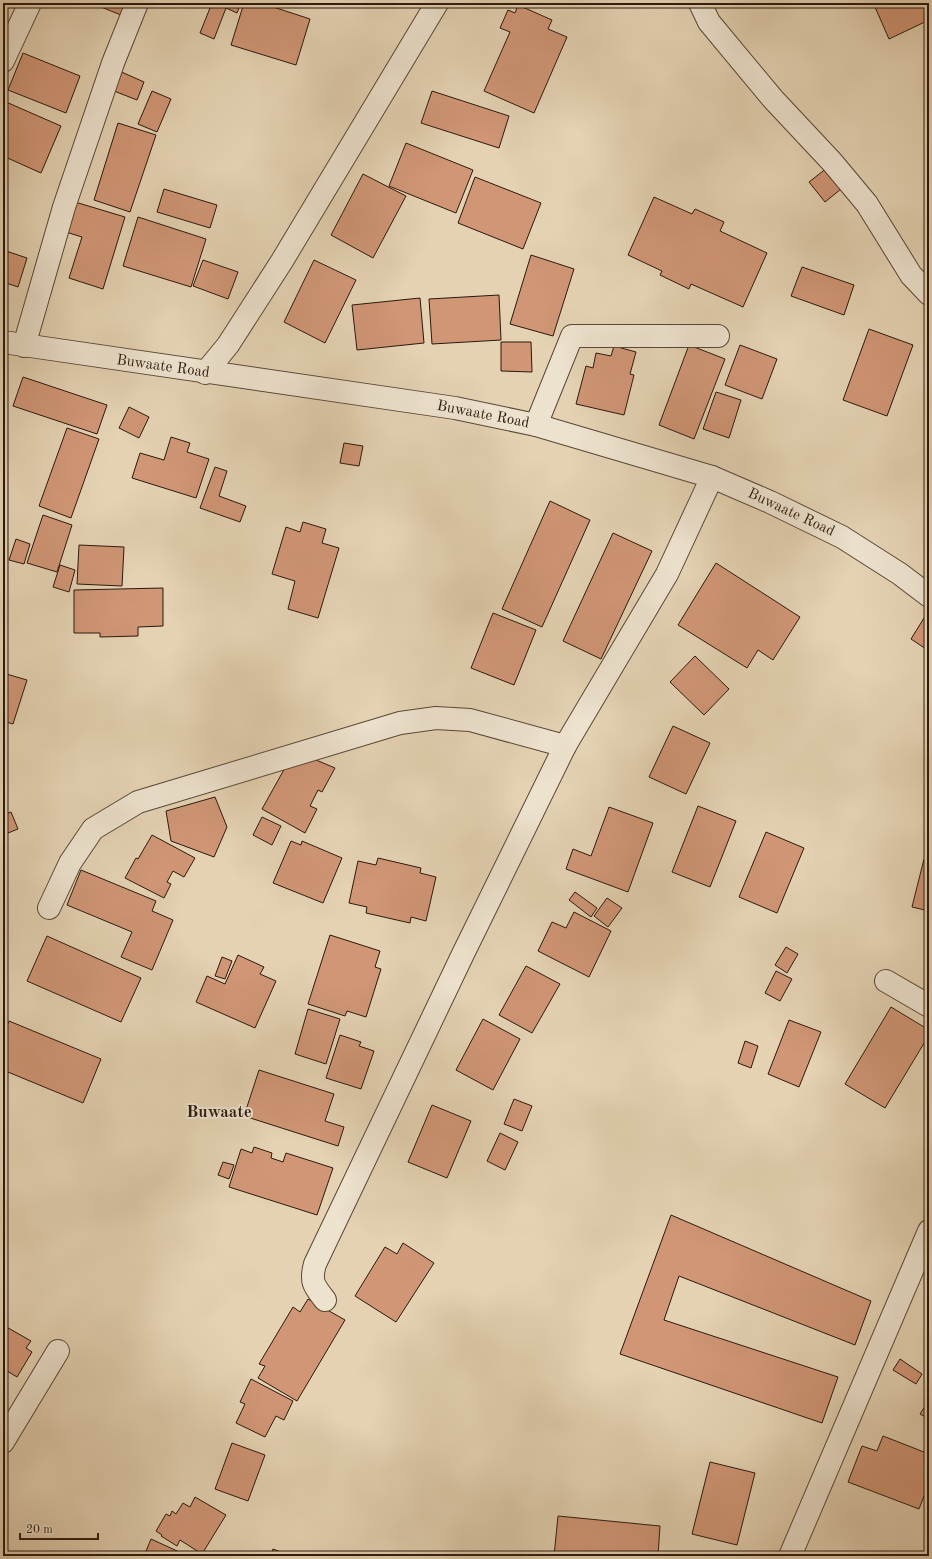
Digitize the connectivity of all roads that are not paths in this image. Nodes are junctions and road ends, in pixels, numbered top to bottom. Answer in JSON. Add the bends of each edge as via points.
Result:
{"nodes":[{"id":1,"x":30,"y":3,"type":"edge"},
{"id":2,"x":137,"y":3,"type":"edge"},
{"id":3,"x":437,"y":3,"type":"edge"},
{"id":4,"x":700,"y":3,"type":"edge"},
{"id":5,"x":3,"y":61,"type":"edge"},
{"id":6,"x":929,"y":294,"type":"edge"},
{"id":7,"x":718,"y":336,"type":"dead end"},
{"id":8,"x":13,"y":344,"type":"edge"},
{"id":9,"x":205,"y":373,"type":"junction"},
{"id":10,"x":536,"y":425,"type":"junction"},
{"id":11,"x":712,"y":477,"type":"junction"},
{"id":12,"x":929,"y":596,"type":"edge"},
{"id":13,"x":565,"y":746,"type":"junction"},
{"id":14,"x":49,"y":908,"type":"dead end"},
{"id":15,"x":886,"y":981,"type":"dead end"},
{"id":16,"x":929,"y":1006,"type":"edge"},
{"id":17,"x":929,"y":1231,"type":"edge"},
{"id":18,"x":324,"y":1300,"type":"dead end"},
{"id":19,"x":58,"y":1351,"type":"dead end"},
{"id":20,"x":3,"y":1442,"type":"edge"},
{"id":21,"x":790,"y":1556,"type":"edge"}],
"edges":[{"from":1,"to":5,"type":"street"},
{"from":2,"to":8,"type":"street","via":[[112,63],[64,207]]},
{"from":3,"to":9,"type":"street","via":[[282,261],[228,345]]},
{"from":4,"to":6,"type":"street","via":[[709,22],[772,99],[832,162],[867,204],[912,275]]},
{"from":7,"to":10,"type":"street","via":[[572,336]]},
{"from":8,"to":9,"type":"street","name":"Buwaate Road"},
{"from":9,"to":10,"type":"street","name":"Buwaate Road","via":[[454,408]]},
{"from":10,"to":11,"type":"street","name":"Buwaate Road"},
{"from":11,"to":12,"type":"street","name":"Buwaate Road","via":[[842,537]]},
{"from":11,"to":13,"type":"street","via":[[667,574]]},
{"from":13,"to":14,"type":"street","via":[[470,720],[436,718],[400,723],[138,802],[93,829],[70,863]]},
{"from":13,"to":18,"type":"street","via":[[315,1264],[313,1285]]},
{"from":15,"to":16,"type":"street"},
{"from":17,"to":21,"type":"street"},
{"from":19,"to":20,"type":"street"}]}
